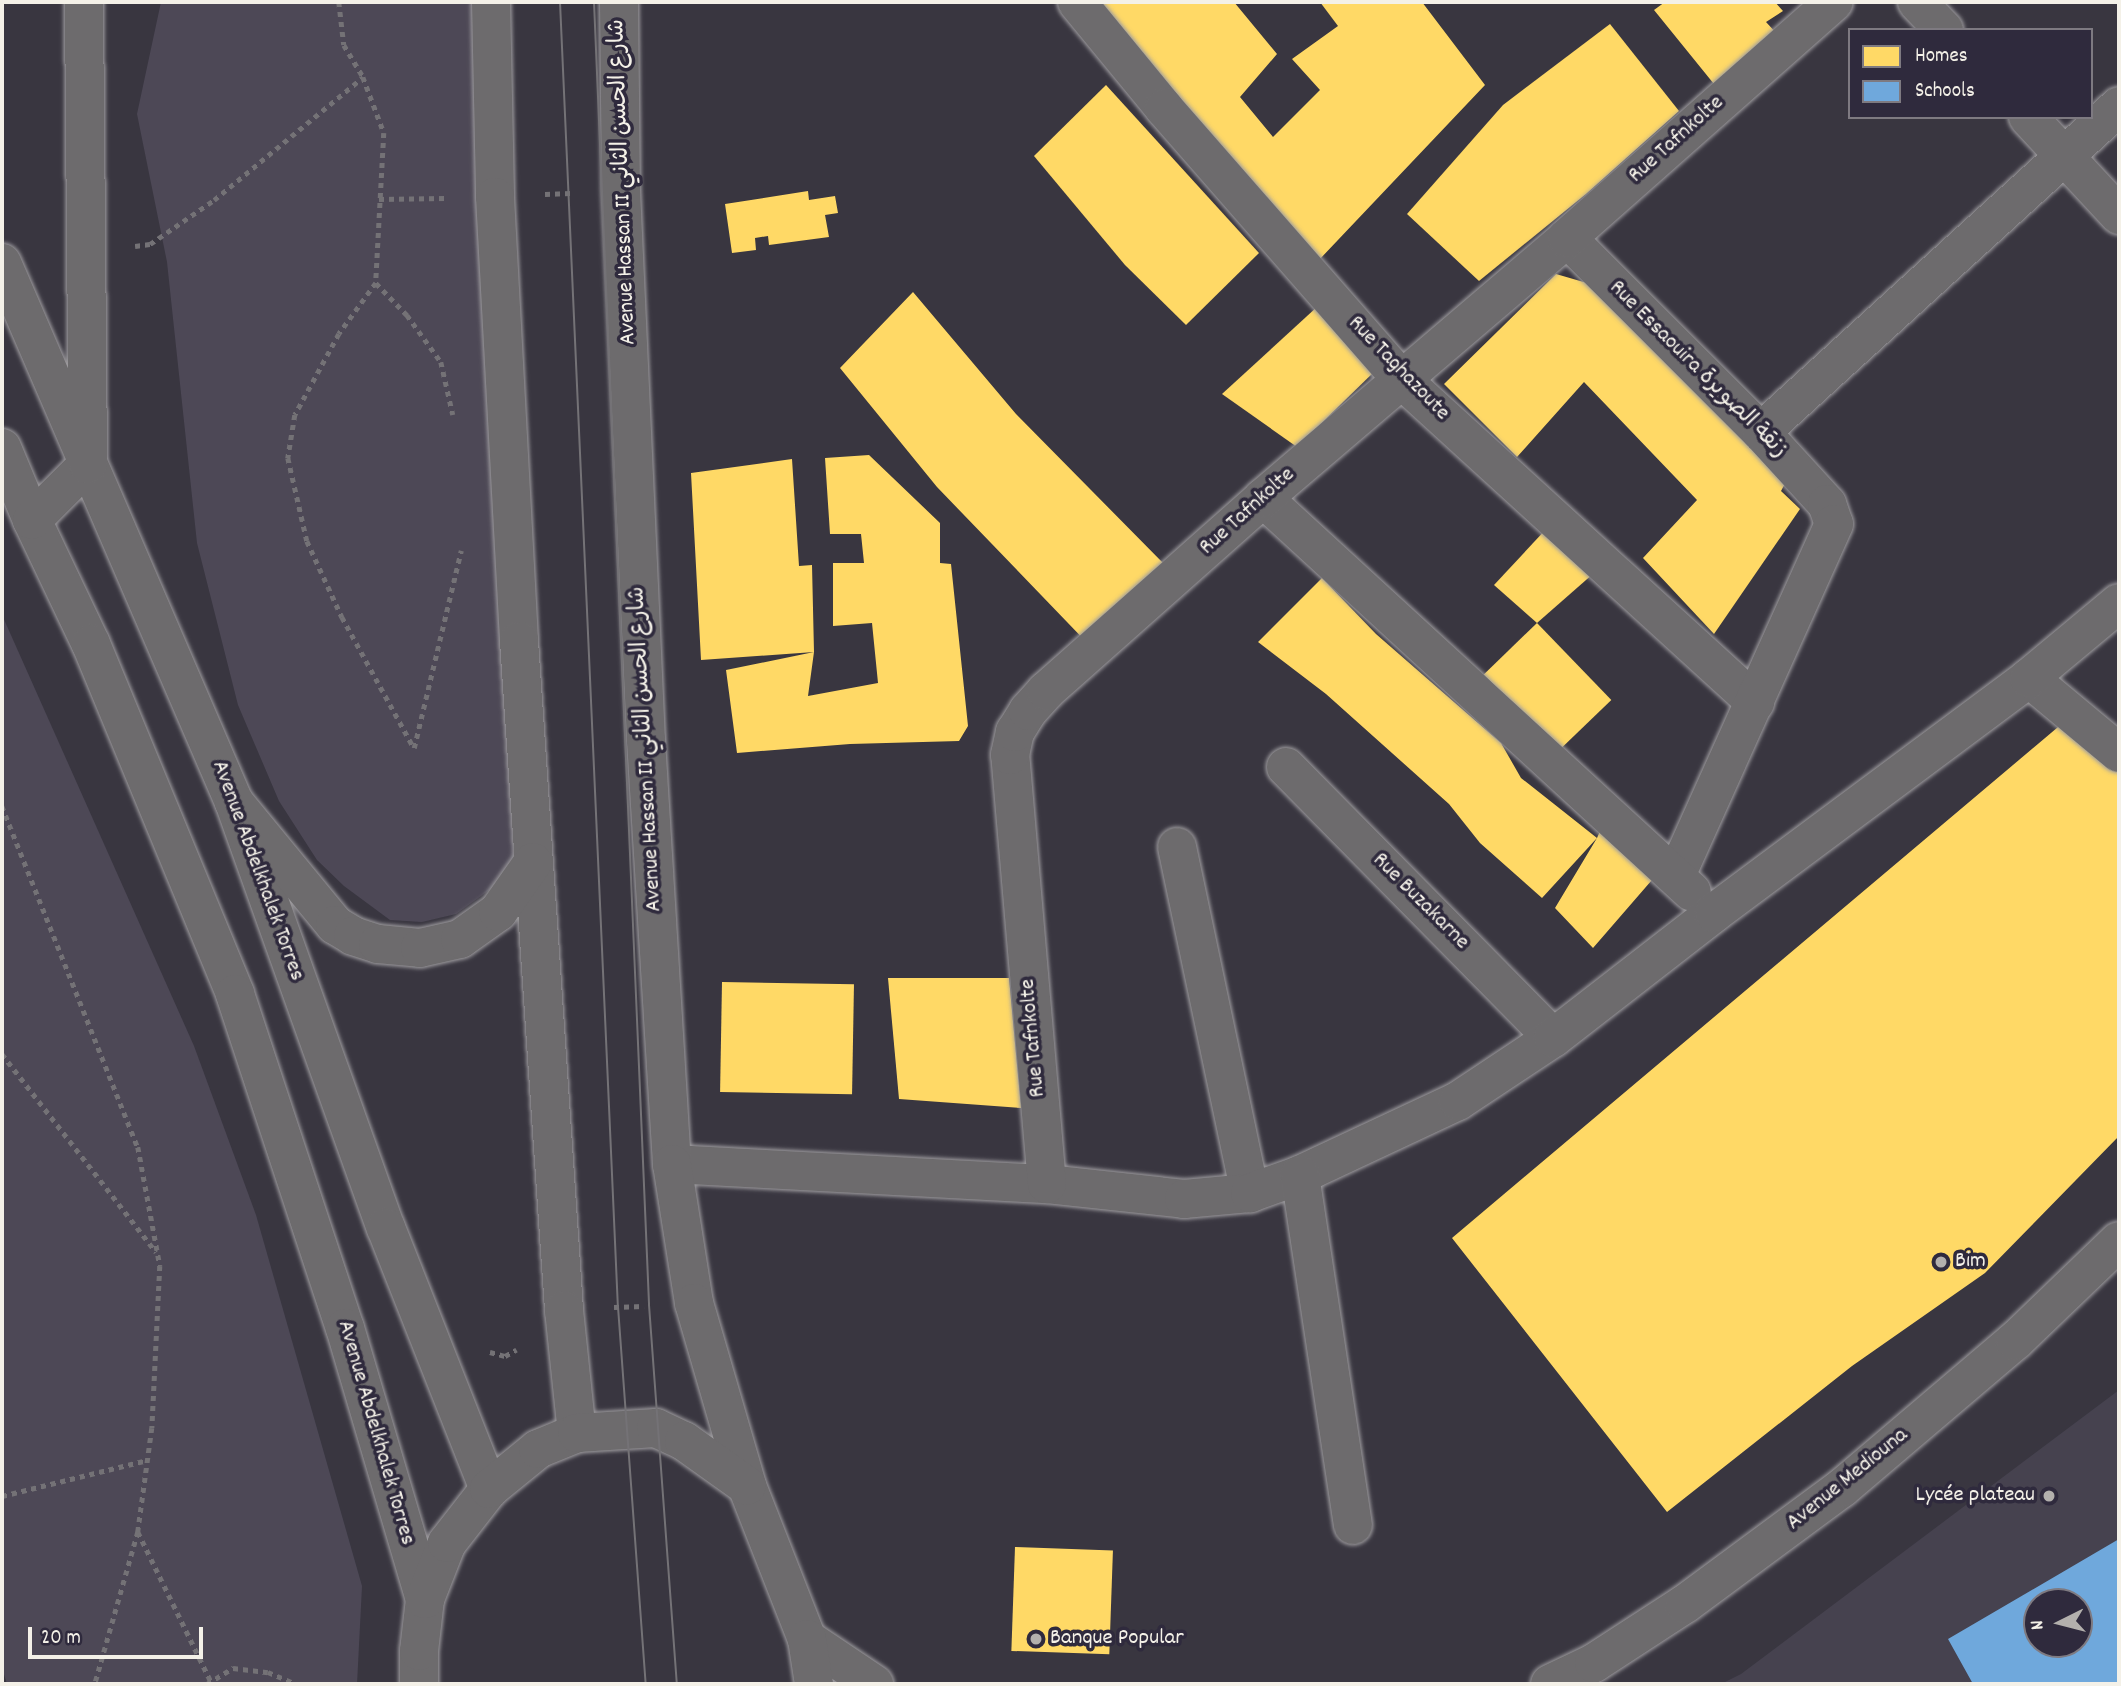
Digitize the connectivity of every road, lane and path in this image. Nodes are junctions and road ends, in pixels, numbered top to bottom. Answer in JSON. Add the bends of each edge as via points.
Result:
{"nodes":[{"id":1,"x":84,"y":2,"type":"edge"},
{"id":2,"x":339,"y":2,"type":"edge"},
{"id":3,"x":491,"y":2,"type":"edge"},
{"id":4,"x":619,"y":2,"type":"edge"},
{"id":5,"x":1077,"y":2,"type":"edge"},
{"id":6,"x":1834,"y":2,"type":"edge"},
{"id":7,"x":1917,"y":2,"type":"edge"},
{"id":8,"x":1942,"y":28,"type":"edge"},
{"id":9,"x":363,"y":77,"type":"junction"},
{"id":10,"x":2119,"y":106,"type":"edge"},
{"id":11,"x":2030,"y":119,"type":"edge"},
{"id":12,"x":2064,"y":155,"type":"junction"},
{"id":13,"x":621,"y":190,"type":"junction"},
{"id":14,"x":495,"y":197,"type":"junction"},
{"id":15,"x":379,"y":199,"type":"junction"},
{"id":16,"x":2119,"y":215,"type":"edge"},
{"id":17,"x":1567,"y":238,"type":"junction"},
{"id":18,"x":86,"y":254,"type":"junction"},
{"id":19,"x":2,"y":263,"type":"edge"},
{"id":20,"x":376,"y":283,"type":"junction"},
{"id":21,"x":1400,"y":379,"type":"junction"},
{"id":22,"x":455,"y":422,"type":"dead end"},
{"id":23,"x":1760,"y":432,"type":"junction"},
{"id":24,"x":2,"y":448,"type":"edge"},
{"id":25,"x":88,"y":464,"type":"junction"},
{"id":26,"x":1263,"y":498,"type":"junction"},
{"id":27,"x":32,"y":520,"type":"junction"},
{"id":28,"x":464,"y":541,"type":"dead end"},
{"id":29,"x":2119,"y":603,"type":"edge"},
{"id":30,"x":2029,"y":678,"type":"junction"},
{"id":31,"x":1755,"y":702,"type":"junction"},
{"id":32,"x":2119,"y":753,"type":"edge"},
{"id":33,"x":1286,"y":767,"type":"dead end"},
{"id":34,"x":234,"y":802,"type":"junction"},
{"id":35,"x":2,"y":806,"type":"edge"},
{"id":36,"x":1177,"y":847,"type":"dead end"},
{"id":37,"x":533,"y":862,"type":"junction"},
{"id":38,"x":1676,"y":875,"type":"junction"},
{"id":39,"x":1714,"y":913,"type":"junction"},
{"id":40,"x":1553,"y":1038,"type":"junction"},
{"id":41,"x":2,"y":1054,"type":"edge"},
{"id":42,"x":671,"y":1164,"type":"junction"},
{"id":43,"x":1300,"y":1175,"type":"junction"},
{"id":44,"x":1047,"y":1184,"type":"junction"},
{"id":45,"x":1250,"y":1193,"type":"junction"},
{"id":46,"x":2119,"y":1241,"type":"edge"},
{"id":47,"x":158,"y":1253,"type":"junction"},
{"id":48,"x":577,"y":1433,"type":"junction"},
{"id":49,"x":148,"y":1460,"type":"junction"},
{"id":50,"x":747,"y":1486,"type":"junction"},
{"id":51,"x":489,"y":1489,"type":"junction"},
{"id":52,"x":2,"y":1496,"type":"edge"},
{"id":53,"x":1353,"y":1525,"type":"dead end"},
{"id":54,"x":138,"y":1532,"type":"junction"},
{"id":55,"x":425,"y":1599,"type":"junction"},
{"id":56,"x":807,"y":1640,"type":"junction"},
{"id":57,"x":209,"y":1683,"type":"edge"},
{"id":58,"x":95,"y":1684,"type":"edge"},
{"id":59,"x":296,"y":1684,"type":"edge"},
{"id":60,"x":419,"y":1684,"type":"edge"},
{"id":61,"x":814,"y":1684,"type":"edge"},
{"id":62,"x":874,"y":1684,"type":"edge"},
{"id":63,"x":1550,"y":1684,"type":"edge"}],
"edges":[{"from":1,"to":18,"type":"main road"},
{"from":2,"to":9,"type":"path","via":[[344,45]]},
{"from":3,"to":14,"type":"main road"},
{"from":4,"to":13,"type":"main road","name":"Avenue Hassan II شارع الحسن الثاني"},
{"from":5,"to":21,"type":"main road","name":"Rue Taghazoute"},
{"from":6,"to":17,"type":"main road","name":"Rue Tafnkolte"},
{"from":7,"to":8,"type":"main road"},
{"from":9,"to":15,"type":"path","via":[[384,133]]},
{"from":9,"to":18,"type":"path","via":[[214,200],[150,244]]},
{"from":10,"to":12,"type":"main road"},
{"from":11,"to":12,"type":"main road"},
{"from":12,"to":16,"type":"main road"},
{"from":12,"to":23,"type":"main road"},
{"from":13,"to":14,"type":"path"},
{"from":13,"to":42,"type":"main road","name":"Avenue Hassan II شارع الحسن الثاني","via":[[647,768]]},
{"from":14,"to":15,"type":"path"},
{"from":14,"to":37,"type":"main road"},
{"from":15,"to":20,"type":"path"},
{"from":17,"to":21,"type":"main road","name":"Rue Tafnkolte"},
{"from":17,"to":23,"type":"main road","name":"Rue Essaouira زنقة الصويرة"},
{"from":18,"to":25,"type":"main road"},
{"from":19,"to":25,"type":"main road","name":"Avenue Abdelkhalek Torres"},
{"from":20,"to":22,"type":"path","via":[[407,315],[441,362]]},
{"from":20,"to":28,"type":"path","via":[[339,334],[296,415],[288,458],[307,541],[342,617],[414,748]]},
{"from":21,"to":26,"type":"main road","name":"Rue Tafnkolte"},
{"from":21,"to":31,"type":"main road","name":"Rue Taghazoute"},
{"from":23,"to":31,"type":"main road","name":"Rue Essaouira زنقة الصويرة","via":[[1827,504],[1833,524]]},
{"from":24,"to":27,"type":"main road","name":"Avenue Abdelkhalek Torres"},
{"from":25,"to":27,"type":"main road"},
{"from":25,"to":34,"type":"main road","name":"Avenue Abdelkhalek Torres"},
{"from":26,"to":38,"type":"main road"},
{"from":26,"to":44,"type":"main road","name":"Rue Tafnkolte","via":[[1046,691],[1015,732],[1010,755]]},
{"from":27,"to":55,"type":"main road","name":"Avenue Abdelkhalek Torres","via":[[92,644],[236,994],[345,1328]]},
{"from":29,"to":30,"type":"main road"},
{"from":30,"to":32,"type":"main road"},
{"from":30,"to":39,"type":"main road"},
{"from":31,"to":38,"type":"main road"},
{"from":33,"to":40,"type":"main road","name":"Rue Buzakarne"},
{"from":34,"to":37,"type":"main road","via":[[335,925],[378,944],[420,948],[460,939],[498,912]]},
{"from":34,"to":51,"type":"main road","name":"Avenue Abdelkhalek Torres","via":[[386,1228]]},
{"from":35,"to":47,"type":"path","via":[[138,1147]]},
{"from":36,"to":45,"type":"main road"},
{"from":37,"to":48,"type":"main road","via":[[564,1310]]},
{"from":38,"to":39,"type":"main road"},
{"from":39,"to":40,"type":"main road"},
{"from":40,"to":43,"type":"main road","via":[[1458,1101]]},
{"from":41,"to":47,"type":"path"},
{"from":42,"to":44,"type":"main road"},
{"from":42,"to":50,"type":"main road","name":"Avenue Hassan II شارع الحسن الثاني","via":[[694,1303]]},
{"from":43,"to":45,"type":"main road"},
{"from":43,"to":53,"type":"main road"},
{"from":44,"to":45,"type":"main road","via":[[1184,1199]]},
{"from":46,"to":63,"type":"main road","name":"Avenue Mediouna","via":[[2015,1341],[1842,1488],[1685,1604],[1594,1663]]},
{"from":47,"to":49,"type":"path"},
{"from":48,"to":50,"type":"main road","via":[[656,1428],[684,1441]]},
{"from":48,"to":51,"type":"main road","via":[[538,1449]]},
{"from":49,"to":52,"type":"path"},
{"from":49,"to":54,"type":"path"},
{"from":50,"to":56,"type":"main road","name":"Avenue Hassan II شارع الحسن الثاني"},
{"from":51,"to":55,"type":"main road","via":[[447,1543]]},
{"from":54,"to":57,"type":"path"},
{"from":54,"to":58,"type":"path"},
{"from":55,"to":60,"type":"main road"},
{"from":56,"to":61,"type":"main road","name":"Avenue Hassan II شارع الحسن الثاني"},
{"from":56,"to":62,"type":"main road"},
{"from":57,"to":59,"type":"path","via":[[233,1668],[268,1672]]}]}
